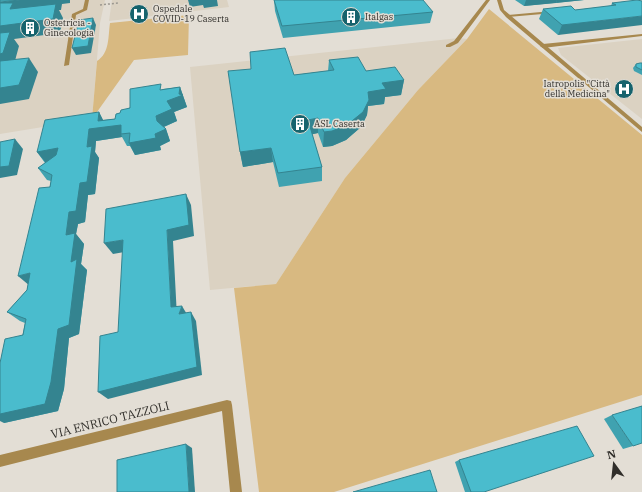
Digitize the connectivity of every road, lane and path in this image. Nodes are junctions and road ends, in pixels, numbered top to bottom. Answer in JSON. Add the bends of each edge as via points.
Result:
{"nodes":[{"id":1,"x":87,"y":0,"type":"edge"},
{"id":2,"x":488,"y":0,"type":"edge"},
{"id":3,"x":499,"y":0,"type":"edge"},
{"id":4,"x":556,"y":12,"type":"edge"},
{"id":5,"x":508,"y":16,"type":"junction"},
{"id":6,"x":642,"y":35,"type":"edge"},
{"id":7,"x":448,"y":46,"type":"dead end"},
{"id":8,"x":543,"y":46,"type":"junction"},
{"id":9,"x":66,"y":66,"type":"dead end"},
{"id":10,"x":642,"y":130,"type":"edge"},
{"id":11,"x":0,"y":461,"type":"edge"},
{"id":12,"x":236,"y":492,"type":"edge"}],
"edges":[{"from":1,"to":9,"type":"street","via":[[86,10],[74,14]]},
{"from":2,"to":7,"type":"street","via":[[456,42]]},
{"from":3,"to":5,"type":"street","via":[[502,10]]},
{"from":4,"to":5,"type":"street"},
{"from":5,"to":8,"type":"street"},
{"from":6,"to":8,"type":"street"},
{"from":8,"to":10,"type":"street"},
{"from":11,"to":12,"type":"street","name":"VIA ENRICO TAZZOLI","via":[[227,405]]}]}
